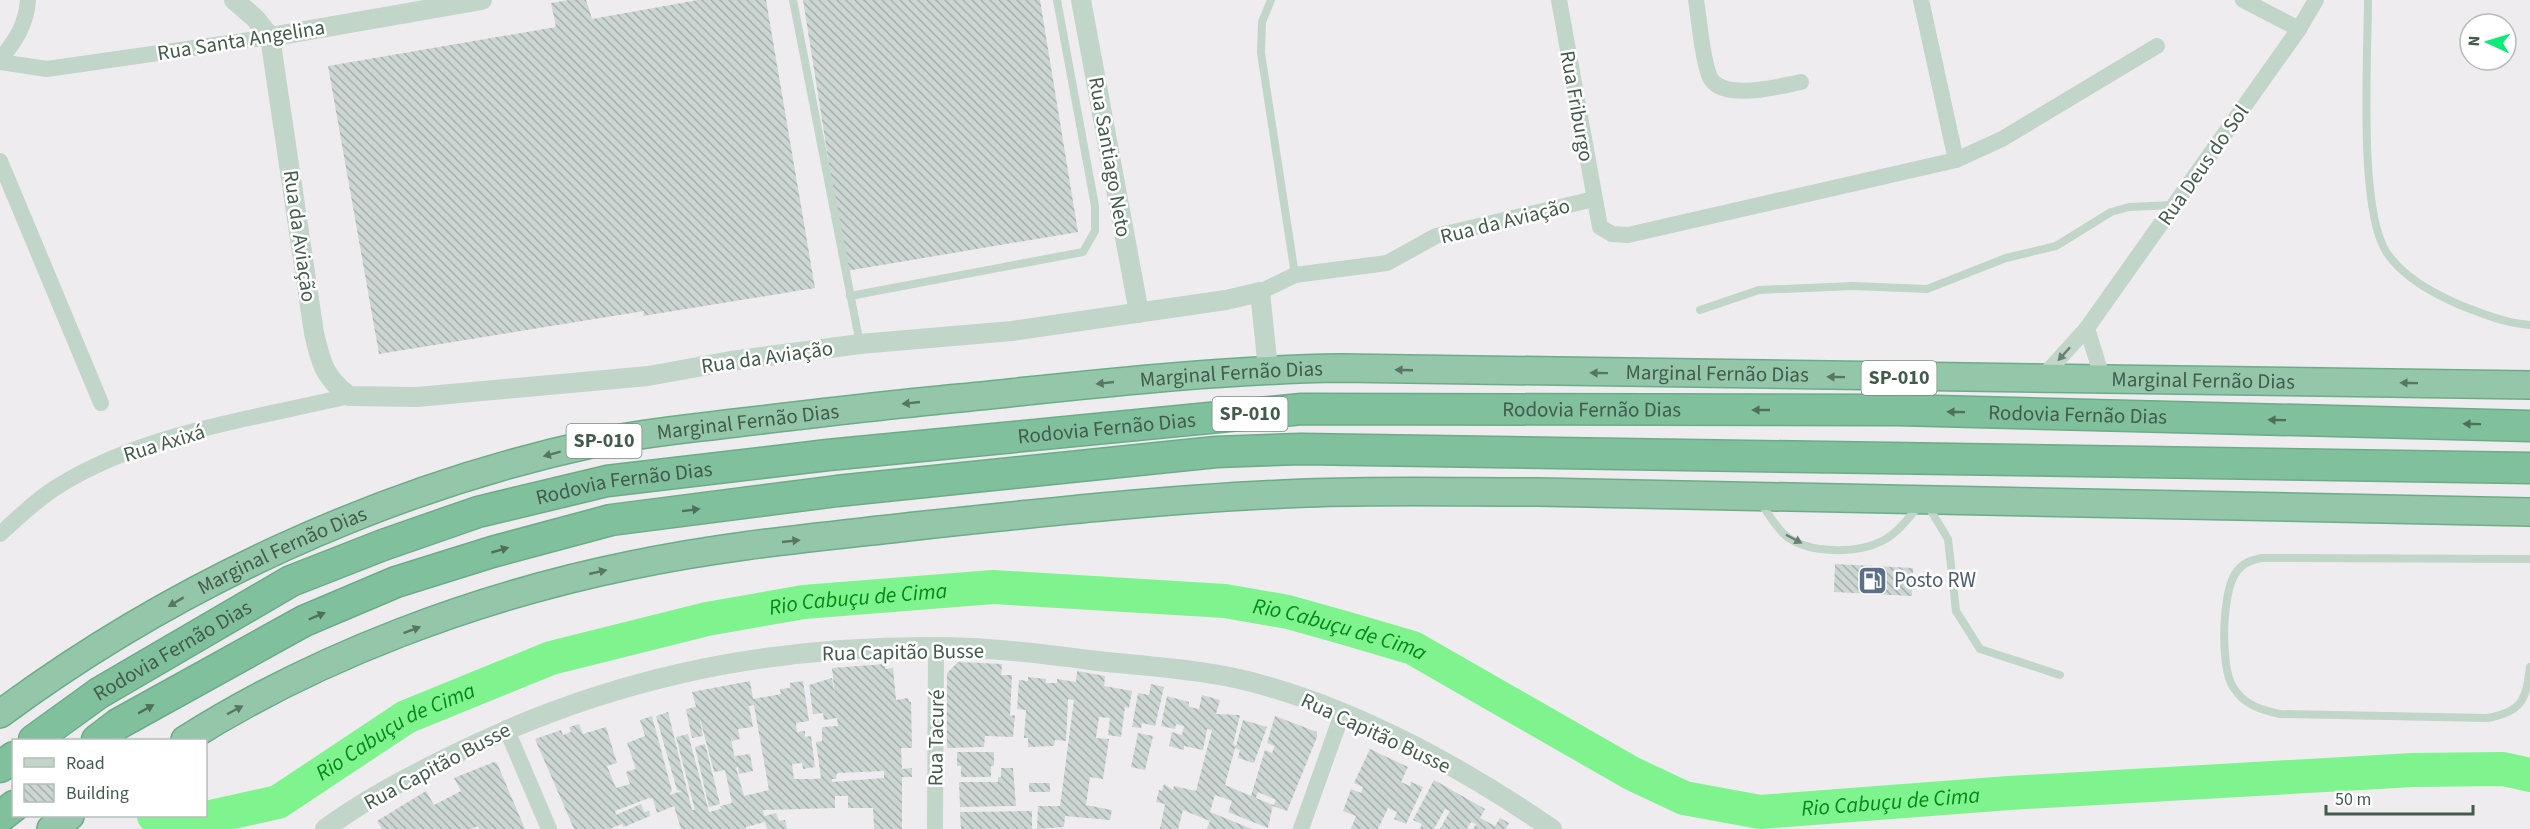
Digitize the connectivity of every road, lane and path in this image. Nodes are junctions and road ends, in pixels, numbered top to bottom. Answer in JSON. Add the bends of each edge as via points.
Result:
{"nodes":[{"id":1,"x":28,"y":0,"type":"edge"},
{"id":2,"x":234,"y":0,"type":"edge"},
{"id":3,"x":482,"y":0,"type":"edge"},
{"id":4,"x":793,"y":0,"type":"edge"},
{"id":5,"x":1057,"y":0,"type":"edge"},
{"id":6,"x":1081,"y":0,"type":"edge"},
{"id":7,"x":1270,"y":0,"type":"edge"},
{"id":8,"x":1559,"y":0,"type":"edge"},
{"id":9,"x":1696,"y":0,"type":"edge"},
{"id":10,"x":1921,"y":0,"type":"edge"},
{"id":11,"x":2243,"y":0,"type":"edge"},
{"id":12,"x":2316,"y":0,"type":"edge"},
{"id":13,"x":2368,"y":0,"type":"edge"},
{"id":14,"x":2299,"y":29,"type":"junction"},
{"id":15,"x":270,"y":37,"type":"junction"},
{"id":16,"x":2157,"y":46,"type":"dead end"},
{"id":17,"x":0,"y":61,"type":"edge"},
{"id":18,"x":1801,"y":82,"type":"dead end"},
{"id":19,"x":1956,"y":160,"type":"junction"},
{"id":20,"x":0,"y":161,"type":"edge"},
{"id":21,"x":1595,"y":205,"type":"junction"},
{"id":22,"x":2175,"y":205,"type":"junction"},
{"id":23,"x":1295,"y":275,"type":"junction"},
{"id":24,"x":1260,"y":292,"type":"junction"},
{"id":25,"x":850,"y":296,"type":"junction"},
{"id":26,"x":1700,"y":310,"type":"dead end"},
{"id":27,"x":1139,"y":313,"type":"junction"},
{"id":28,"x":2530,"y":325,"type":"edge"},
{"id":29,"x":2087,"y":328,"type":"junction"},
{"id":30,"x":860,"y":344,"type":"junction"},
{"id":31,"x":1268,"y":369,"type":"junction"},
{"id":32,"x":2040,"y":380,"type":"junction"},
{"id":33,"x":2103,"y":380,"type":"junction"},
{"id":34,"x":2530,"y":385,"type":"edge"},
{"id":35,"x":349,"y":396,"type":"junction"},
{"id":36,"x":101,"y":403,"type":"dead end"},
{"id":37,"x":2530,"y":426,"type":"edge"},
{"id":38,"x":2530,"y":468,"type":"edge"},
{"id":39,"x":1756,"y":496,"type":"junction"},
{"id":40,"x":1925,"y":500,"type":"junction"},
{"id":41,"x":2530,"y":512,"type":"edge"},
{"id":42,"x":0,"y":534,"type":"edge"},
{"id":43,"x":2530,"y":559,"type":"edge"},
{"id":44,"x":936,"y":647,"type":"junction"},
{"id":45,"x":2530,"y":667,"type":"edge"},
{"id":46,"x":2061,"y":675,"type":"dead end"},
{"id":47,"x":0,"y":714,"type":"edge"},
{"id":48,"x":1342,"y":714,"type":"junction"},
{"id":49,"x":506,"y":728,"type":"junction"},
{"id":50,"x":37,"y":739,"type":"edge"},
{"id":51,"x":99,"y":739,"type":"edge"},
{"id":52,"x":188,"y":739,"type":"edge"},
{"id":53,"x":12,"y":808,"type":"edge"},
{"id":54,"x":0,"y":817,"type":"edge"},
{"id":55,"x":69,"y":817,"type":"edge"},
{"id":56,"x":51,"y":829,"type":"edge"},
{"id":57,"x":325,"y":829,"type":"edge"},
{"id":58,"x":549,"y":829,"type":"edge"},
{"id":59,"x":935,"y":829,"type":"edge"},
{"id":60,"x":1301,"y":829,"type":"edge"},
{"id":61,"x":1552,"y":829,"type":"edge"}],
"edges":[{"from":1,"to":17,"type":"street","via":[[26,19],[17,39]]},
{"from":2,"to":15,"type":"street"},
{"from":3,"to":15,"type":"street","name":"Rua Santa Angelina"},
{"from":4,"to":25,"type":"lane"},
{"from":5,"to":25,"type":"lane","via":[[1095,206],[1095,231],[1083,252]]},
{"from":6,"to":27,"type":"street","name":"Rua Santiago Neto"},
{"from":7,"to":23,"type":"lane","via":[[1262,22],[1261,53]]},
{"from":8,"to":21,"type":"street","name":"Rua Friburgo"},
{"from":9,"to":18,"type":"street","via":[[1709,77],[1721,88],[1745,92]]},
{"from":10,"to":19,"type":"street"},
{"from":11,"to":14,"type":"street"},
{"from":12,"to":14,"type":"street","name":"Rua Deus do Sol"},
{"from":13,"to":28,"type":"lane","via":[[2368,163],[2376,230],[2386,252],[2405,274],[2445,298],[2494,318]]},
{"from":14,"to":22,"type":"street","name":"Rua Deus do Sol"},
{"from":15,"to":17,"type":"street","name":"Rua Santa Angelina","via":[[47,69]]},
{"from":15,"to":35,"type":"street","name":"Rua da Aviação","via":[[314,333],[322,367]]},
{"from":16,"to":19,"type":"street","via":[[2002,139]]},
{"from":19,"to":21,"type":"street","via":[[1628,235],[1612,234],[1600,226]]},
{"from":20,"to":36,"type":"street"},
{"from":21,"to":23,"type":"street","name":"Rua da Aviação","via":[[1436,236],[1388,263]]},
{"from":22,"to":26,"type":"lane","via":[[2129,207],[2111,212],[2056,246],[2006,258],[1927,289],[1852,286],[1759,290]]},
{"from":22,"to":29,"type":"street","name":"Rua Deus do Sol"},
{"from":23,"to":24,"type":"street","name":"Rua da Aviação"},
{"from":24,"to":27,"type":"street","name":"Rua da Aviação"},
{"from":24,"to":31,"type":"street"},
{"from":25,"to":30,"type":"lane"},
{"from":27,"to":30,"type":"street","name":"Rua da Aviação","via":[[1012,331]]},
{"from":29,"to":32,"type":"street","name":"Rua Deus do Sol","one_way":true},
{"from":29,"to":33,"type":"street"},
{"from":30,"to":35,"type":"street","name":"Rua da Aviação","via":[[637,377],[417,397]]},
{"from":32,"to":31,"type":"highway","name":"Marginal Fernão Dias","number":"SP-010","one_way":true},
{"from":31,"to":47,"type":"highway","name":"Marginal Fernão Dias","number":"SP-010","one_way":true,"via":[[854,408],[645,434],[574,448],[356,515],[210,582],[42,683]]},
{"from":32,"to":33,"type":"highway","name":"Marginal Fernão Dias","number":"SP-010"},
{"from":34,"to":33,"type":"highway","name":"Marginal Fernão Dias","number":"SP-010","one_way":true},
{"from":35,"to":42,"type":"street","name":"Rua Axixá","via":[[140,448],[59,485]]},
{"from":37,"to":50,"type":"highway","name":"Rodovia Fernão Dias","number":"SP-010","one_way":true,"via":[[1897,411],[1302,409],[828,455],[607,481],[478,512],[291,581],[99,693]]},
{"from":51,"to":38,"type":"highway","name":"Rodovia Fernão Dias","number":"SP-010","one_way":true,"via":[[118,724],[304,621],[396,582],[611,520],[837,491],[1216,452],[1300,449]]},
{"from":39,"to":40,"type":"highway"},
{"from":39,"to":40,"type":"lane","one_way":true,"via":[[1783,534],[1795,542],[1836,549],[1866,547],[1883,541]]},
{"from":52,"to":39,"type":"highway","one_way":true,"via":[[315,670],[415,628],[524,591],[695,553],[1007,516],[1252,496],[1395,492]]},
{"from":40,"to":41,"type":"highway"},
{"from":40,"to":46,"type":"lane","via":[[1948,540],[1956,611],[1980,649]]},
{"from":43,"to":45,"type":"lane","via":[[2262,558],[2248,561],[2236,573],[2225,605],[2227,670],[2232,686],[2242,699],[2260,710],[2280,714],[2487,718],[2506,715],[2520,706]]},
{"from":44,"to":48,"type":"street","name":"Rua Capitão Busse","via":[[1032,653],[1230,678],[1265,685]]},
{"from":44,"to":49,"type":"street","name":"Rua Capitão Busse","via":[[772,656],[716,665],[582,699]]},
{"from":44,"to":59,"type":"street","name":"Rua Tacuré"},
{"from":48,"to":60,"type":"street"},
{"from":48,"to":61,"type":"street","name":"Rua Capitão Busse","via":[[1409,744]]},
{"from":49,"to":57,"type":"street","name":"Rua Capitão Busse","via":[[409,777]]},
{"from":49,"to":58,"type":"street"},
{"from":53,"to":54,"type":"highway"},
{"from":55,"to":56,"type":"highway"}]}
